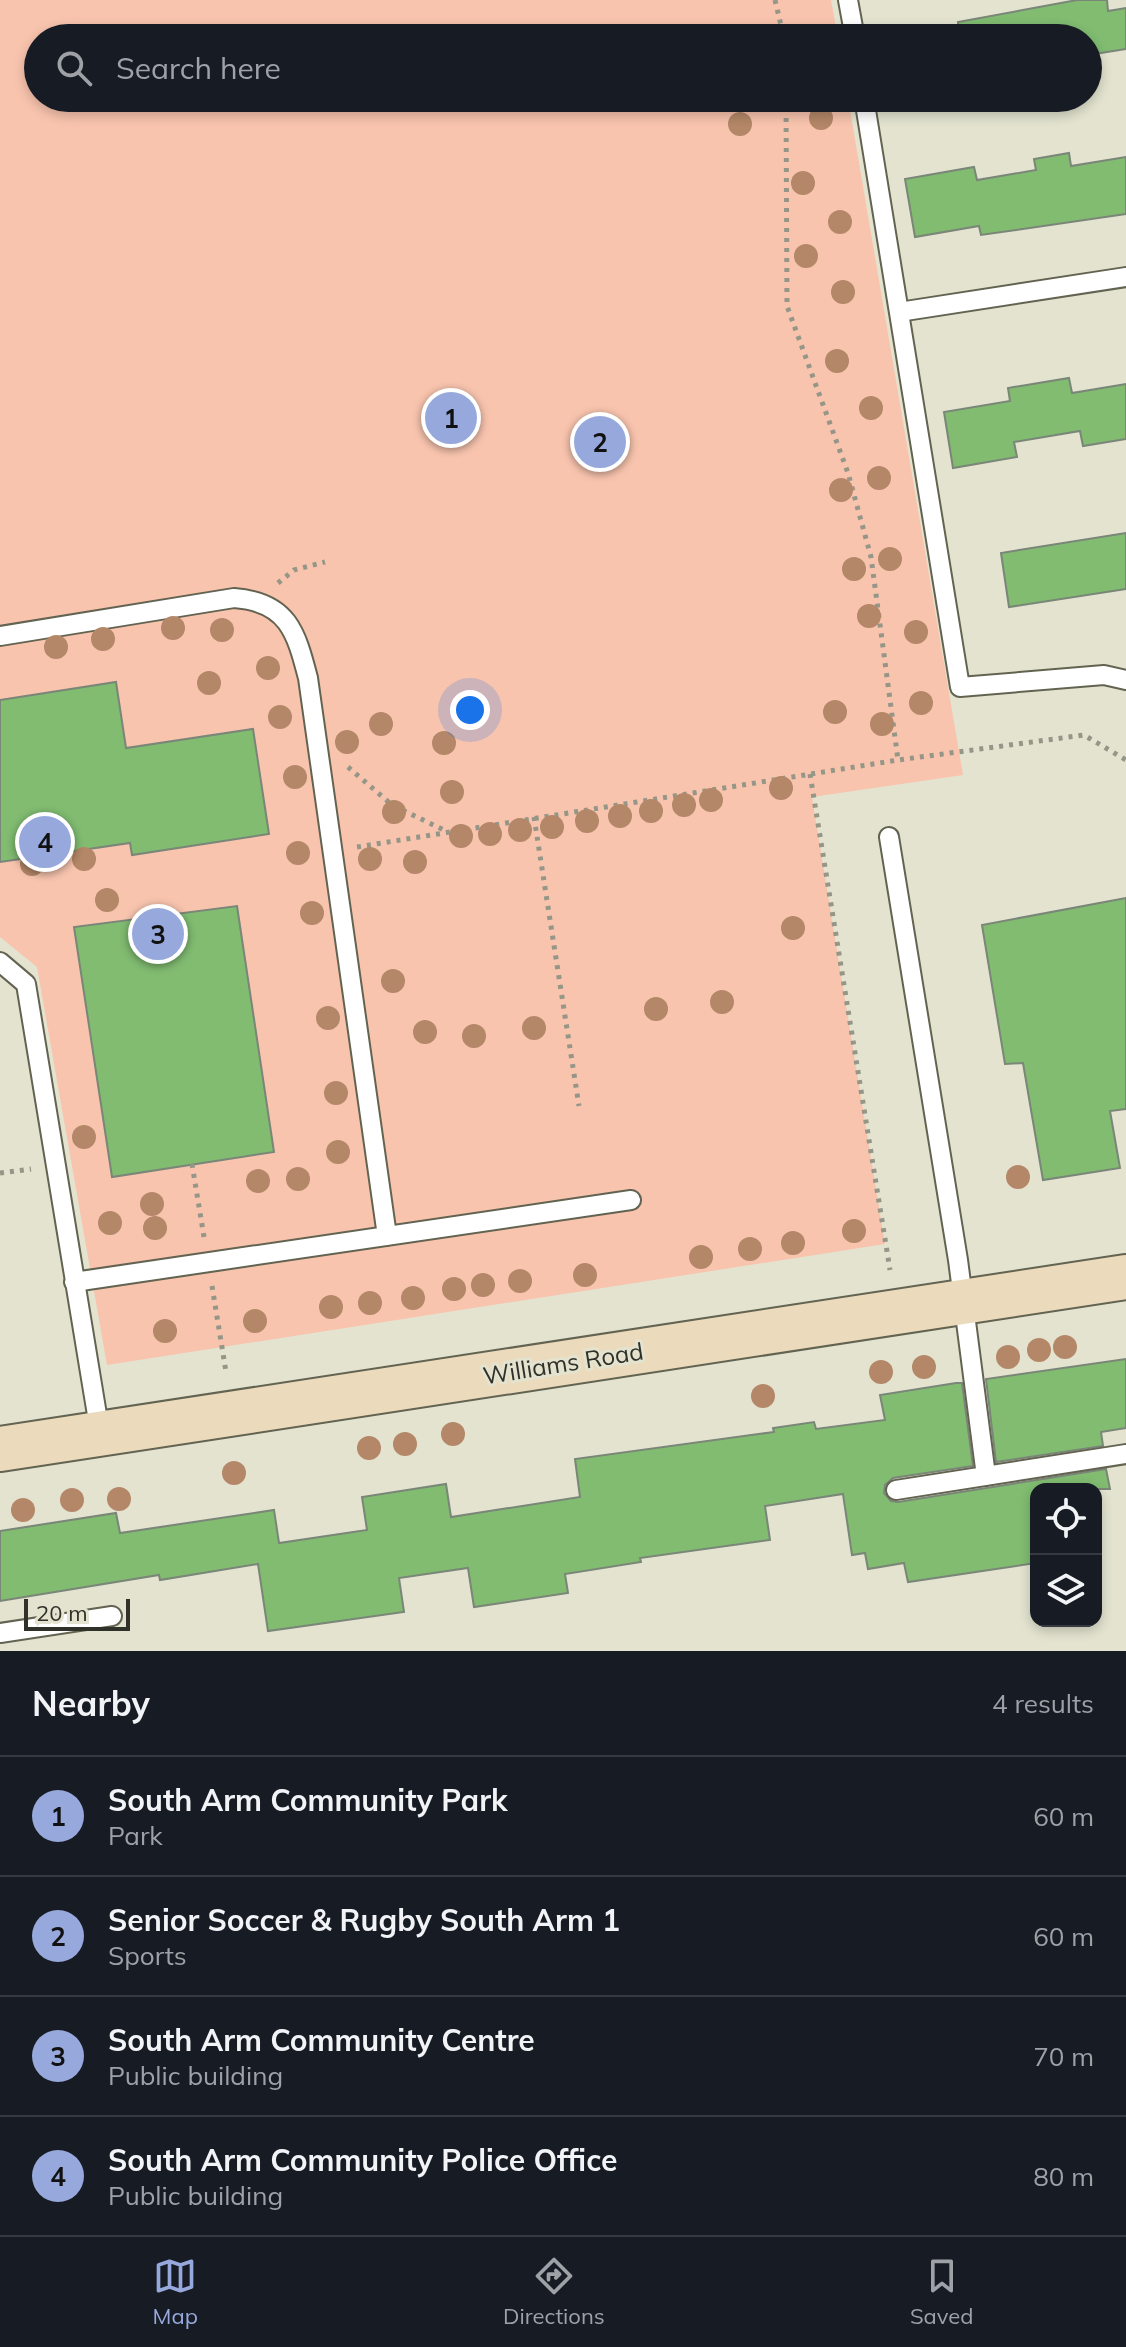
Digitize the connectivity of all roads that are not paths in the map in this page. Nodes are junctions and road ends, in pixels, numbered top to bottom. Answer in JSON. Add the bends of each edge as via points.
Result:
{"nodes":[{"id":1,"x":848,"y":0,"type":"edge"},
{"id":2,"x":852,"y":24,"type":"edge"},
{"id":3,"x":866,"y":112,"type":"edge"},
{"id":4,"x":1126,"y":277,"type":"edge"},
{"id":5,"x":899,"y":312,"type":"junction"},
{"id":6,"x":0,"y":636,"type":"edge"},
{"id":7,"x":1126,"y":680,"type":"edge"},
{"id":8,"x":889,"y":837,"type":"dead end"},
{"id":9,"x":0,"y":962,"type":"edge"},
{"id":10,"x":631,"y":1200,"type":"dead end"},
{"id":11,"x":387,"y":1236,"type":"junction"},
{"id":12,"x":1126,"y":1277,"type":"edge"},
{"id":13,"x":74,"y":1282,"type":"junction"},
{"id":14,"x":964,"y":1301,"type":"junction"},
{"id":15,"x":100,"y":1434,"type":"junction"},
{"id":16,"x":0,"y":1449,"type":"edge"},
{"id":17,"x":1126,"y":1454,"type":"edge"},
{"id":18,"x":986,"y":1476,"type":"junction"},
{"id":19,"x":896,"y":1490,"type":"dead end"},
{"id":20,"x":112,"y":1616,"type":"dead end"},
{"id":21,"x":0,"y":1633,"type":"edge"}],
"edges":[{"from":1,"to":2,"type":"lane"},
{"from":3,"to":5,"type":"lane"},
{"from":4,"to":5,"type":"lane"},
{"from":5,"to":7,"type":"lane","via":[[960,687],[1104,675]]},
{"from":6,"to":11,"type":"lane","via":[[234,598],[269,606],[295,632],[308,678]]},
{"from":8,"to":14,"type":"lane"},
{"from":9,"to":13,"type":"lane","via":[[26,984]]},
{"from":10,"to":11,"type":"lane"},
{"from":11,"to":13,"type":"lane"},
{"from":12,"to":14,"type":"street","name":"Williams Road"},
{"from":13,"to":15,"type":"lane"},
{"from":14,"to":15,"type":"street","name":"Williams Road"},
{"from":14,"to":18,"type":"lane"},
{"from":15,"to":16,"type":"street","name":"Williams Road"},
{"from":17,"to":18,"type":"lane"},
{"from":18,"to":19,"type":"lane"},
{"from":20,"to":21,"type":"lane"}]}
